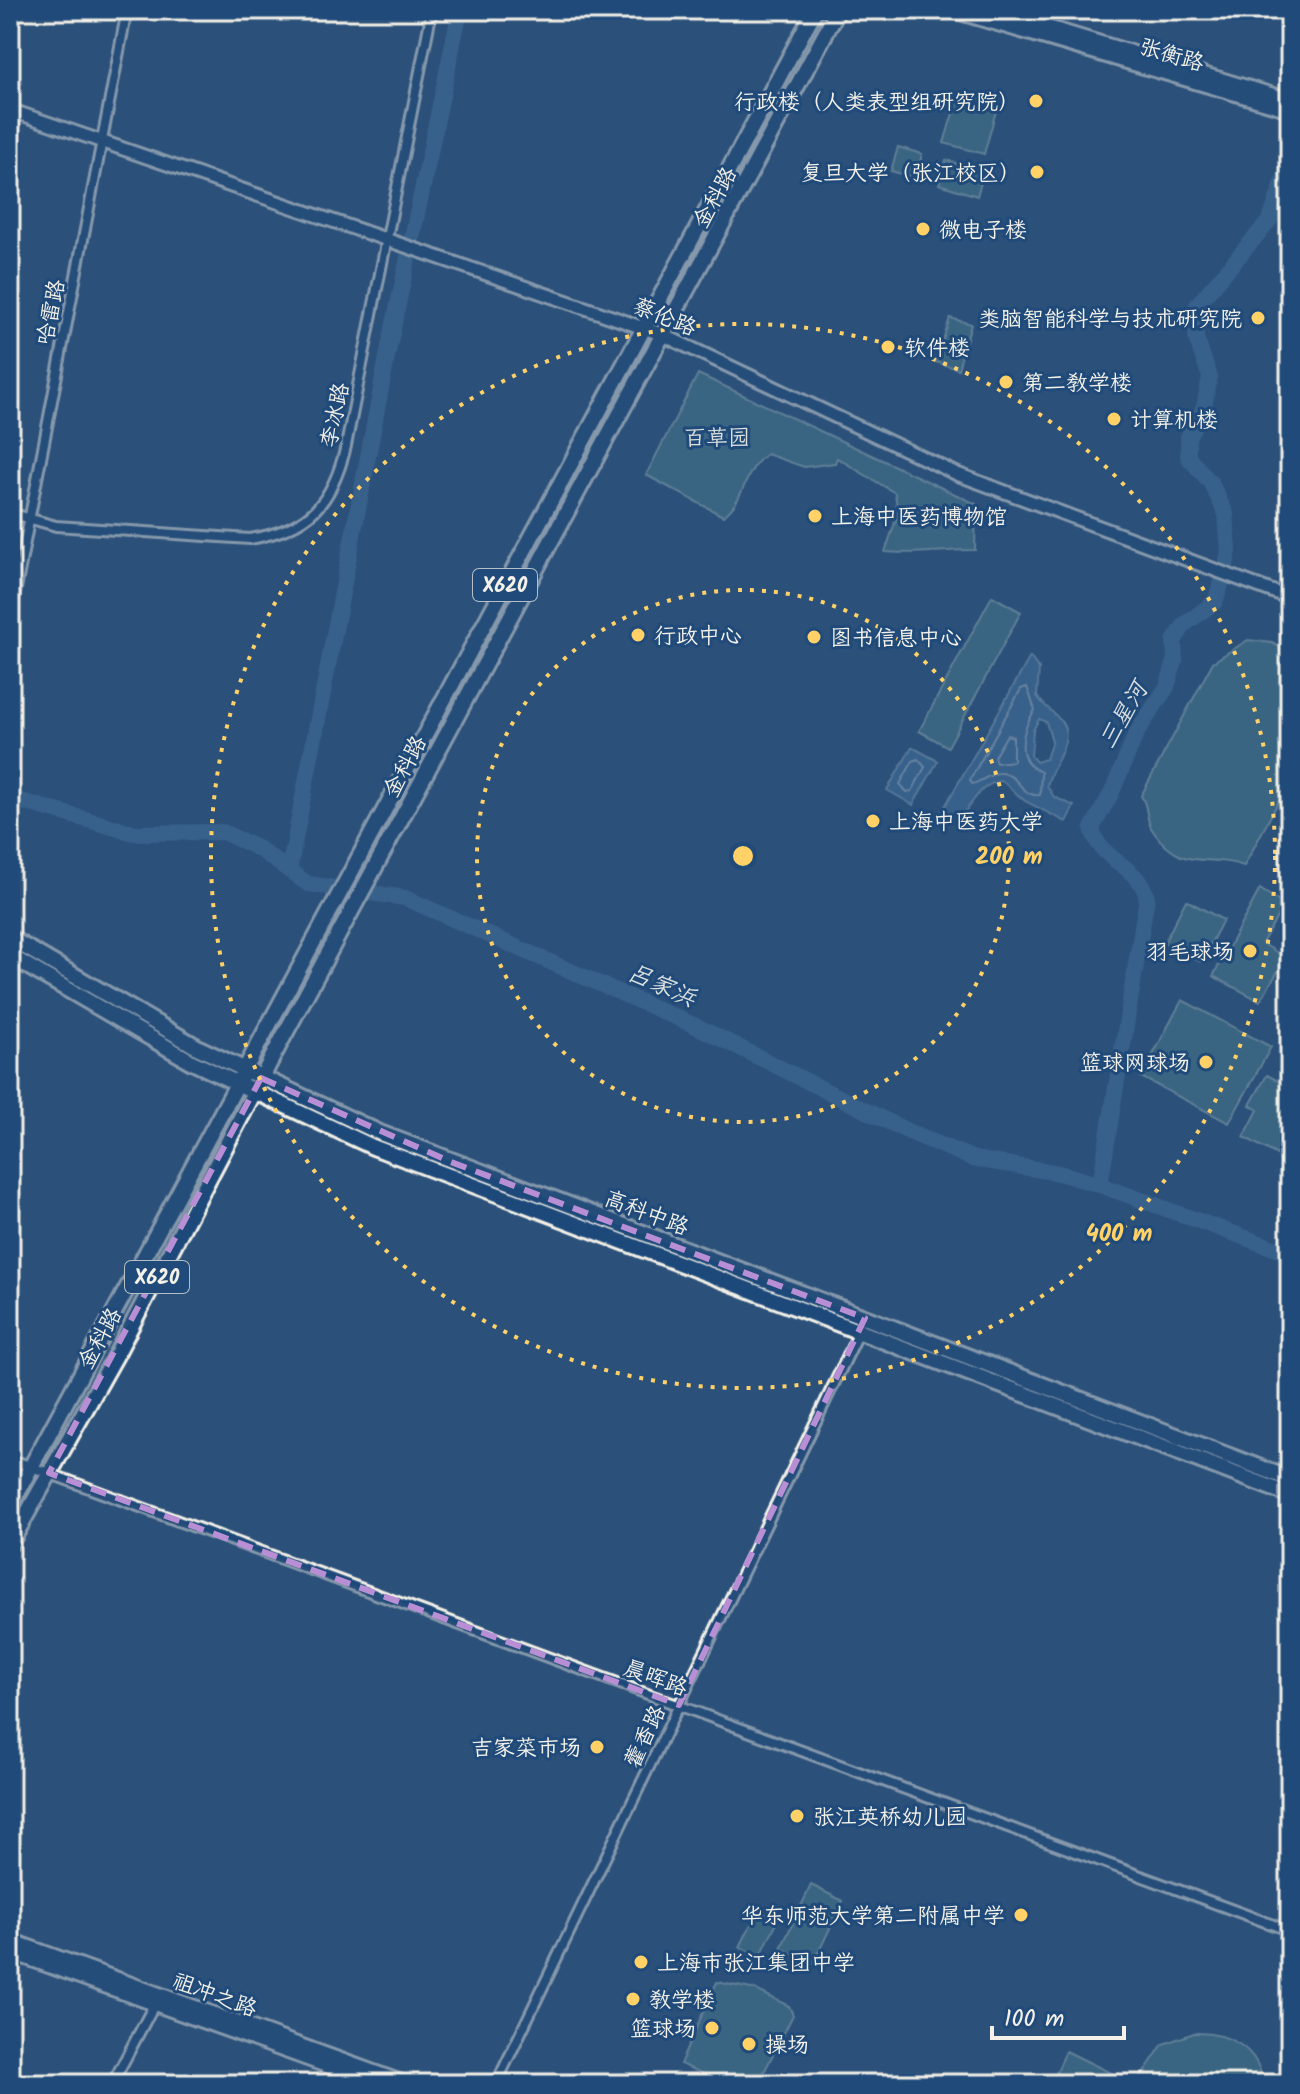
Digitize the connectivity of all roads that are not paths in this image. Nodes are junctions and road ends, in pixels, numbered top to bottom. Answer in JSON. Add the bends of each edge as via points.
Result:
{"nodes":[{"id":1,"x":127,"y":10,"type":"edge"},
{"id":2,"x":432,"y":10,"type":"edge"},
{"id":3,"x":815,"y":10,"type":"edge"},
{"id":4,"x":838,"y":10,"type":"edge"},
{"id":5,"x":950,"y":10,"type":"edge"},
{"id":6,"x":991,"y":10,"type":"edge"},
{"id":7,"x":1290,"y":100,"type":"edge"},
{"id":8,"x":10,"y":110,"type":"edge"},
{"id":9,"x":1290,"y":110,"type":"edge"},
{"id":10,"x":10,"y":116,"type":"edge"},
{"id":11,"x":101,"y":145,"type":"junction"},
{"id":12,"x":391,"y":243,"type":"junction"},
{"id":13,"x":642,"y":331,"type":"junction"},
{"id":14,"x":660,"y":337,"type":"junction"},
{"id":15,"x":10,"y":513,"type":"edge"},
{"id":16,"x":29,"y":521,"type":"junction"},
{"id":17,"x":1290,"y":601,"type":"edge"},
{"id":18,"x":10,"y":620,"type":"edge"},
{"id":19,"x":10,"y":938,"type":"edge"},
{"id":20,"x":10,"y":956,"type":"edge"},
{"id":21,"x":244,"y":1070,"type":"junction"},
{"id":22,"x":261,"y":1078,"type":"junction"},
{"id":23,"x":236,"y":1084,"type":"junction"},
{"id":24,"x":254,"y":1093,"type":"junction"},
{"id":25,"x":865,"y":1318,"type":"junction"},
{"id":26,"x":859,"y":1332,"type":"junction"},
{"id":27,"x":10,"y":1459,"type":"edge"},
{"id":28,"x":31,"y":1467,"type":"junction"},
{"id":29,"x":49,"y":1473,"type":"junction"},
{"id":30,"x":1290,"y":1479,"type":"edge"},
{"id":31,"x":1290,"y":1495,"type":"edge"},
{"id":32,"x":10,"y":1506,"type":"edge"},
{"id":33,"x":10,"y":1544,"type":"edge"},
{"id":34,"x":679,"y":1705,"type":"junction"},
{"id":35,"x":1290,"y":1931,"type":"edge"},
{"id":36,"x":10,"y":1940,"type":"edge"},
{"id":37,"x":10,"y":1952,"type":"edge"},
{"id":38,"x":156,"y":2000,"type":"junction"},
{"id":39,"x":112,"y":2084,"type":"edge"},
{"id":40,"x":377,"y":2084,"type":"edge"},
{"id":41,"x":407,"y":2084,"type":"edge"},
{"id":42,"x":496,"y":2084,"type":"edge"}],
"edges":[{"from":1,"to":11,"type":"street","name":"哈雷路"},
{"from":2,"to":12,"type":"street","name":"李冰路"},
{"from":3,"to":13,"type":"main road","name":"金科路","number":"X620"},
{"from":4,"to":14,"type":"main road","name":"金科路","number":"X620"},
{"from":5,"to":9,"type":"main road","name":"张衡路"},
{"from":6,"to":7,"type":"main road","name":"张衡路"},
{"from":8,"to":11,"type":"street","name":"蔡伦路"},
{"from":10,"to":11,"type":"street","name":"蔡伦路"},
{"from":11,"to":12,"type":"street","name":"蔡伦路"},
{"from":11,"to":16,"type":"street","name":"哈雷路"},
{"from":12,"to":13,"type":"street","name":"蔡伦路"},
{"from":12,"to":16,"type":"street","name":"李冰路","via":[[342,463],[314,514],[274,535],[250,539]]},
{"from":13,"to":14,"type":"street","name":"蔡伦路"},
{"from":13,"to":21,"type":"main road","name":"金科路","number":"X620"},
{"from":14,"to":17,"type":"street","name":"蔡伦路","via":[[964,485]]},
{"from":14,"to":22,"type":"main road","name":"金科路","number":"X620"},
{"from":15,"to":16,"type":"street","name":"李冰路"},
{"from":16,"to":18,"type":"street","name":"哈雷路"},
{"from":19,"to":21,"type":"main road","name":"高科中路"},
{"from":20,"to":23,"type":"main road","name":"高科中路"},
{"from":21,"to":22,"type":"main road","name":"高科中路"},
{"from":21,"to":23,"type":"main road","name":"金科路","number":"X620"},
{"from":22,"to":24,"type":"main road","name":"金科路","number":"X620"},
{"from":22,"to":25,"type":"main road","name":"高科中路","via":[[451,1162]]},
{"from":23,"to":24,"type":"main road","name":"高科中路"},
{"from":23,"to":28,"type":"main road","name":"金科路","number":"X620"},
{"from":24,"to":26,"type":"main road","name":"高科中路","via":[[445,1176]]},
{"from":24,"to":29,"type":"main road","name":"金科路","number":"X620"},
{"from":25,"to":26,"type":"street","name":"藿香路"},
{"from":25,"to":30,"type":"main road","name":"高科中路"},
{"from":26,"to":31,"type":"main road","name":"高科中路"},
{"from":26,"to":34,"type":"street","name":"藿香路"},
{"from":27,"to":28,"type":"street","name":"晨晖路"},
{"from":28,"to":29,"type":"street","name":"晨晖路"},
{"from":28,"to":32,"type":"main road","name":"金科路","number":"X620"},
{"from":29,"to":33,"type":"main road","name":"金科路","number":"X620"},
{"from":29,"to":34,"type":"street","name":"晨晖路"},
{"from":34,"to":35,"type":"street","name":"晨晖路"},
{"from":34,"to":42,"type":"street","name":"藿香路"},
{"from":36,"to":38,"type":"main road","name":"祖冲之路"},
{"from":37,"to":38,"type":"main road","name":"祖冲之路"},
{"from":38,"to":39,"type":"street"},
{"from":38,"to":40,"type":"main road","name":"祖冲之路"},
{"from":38,"to":41,"type":"main road","name":"祖冲之路"}]}
